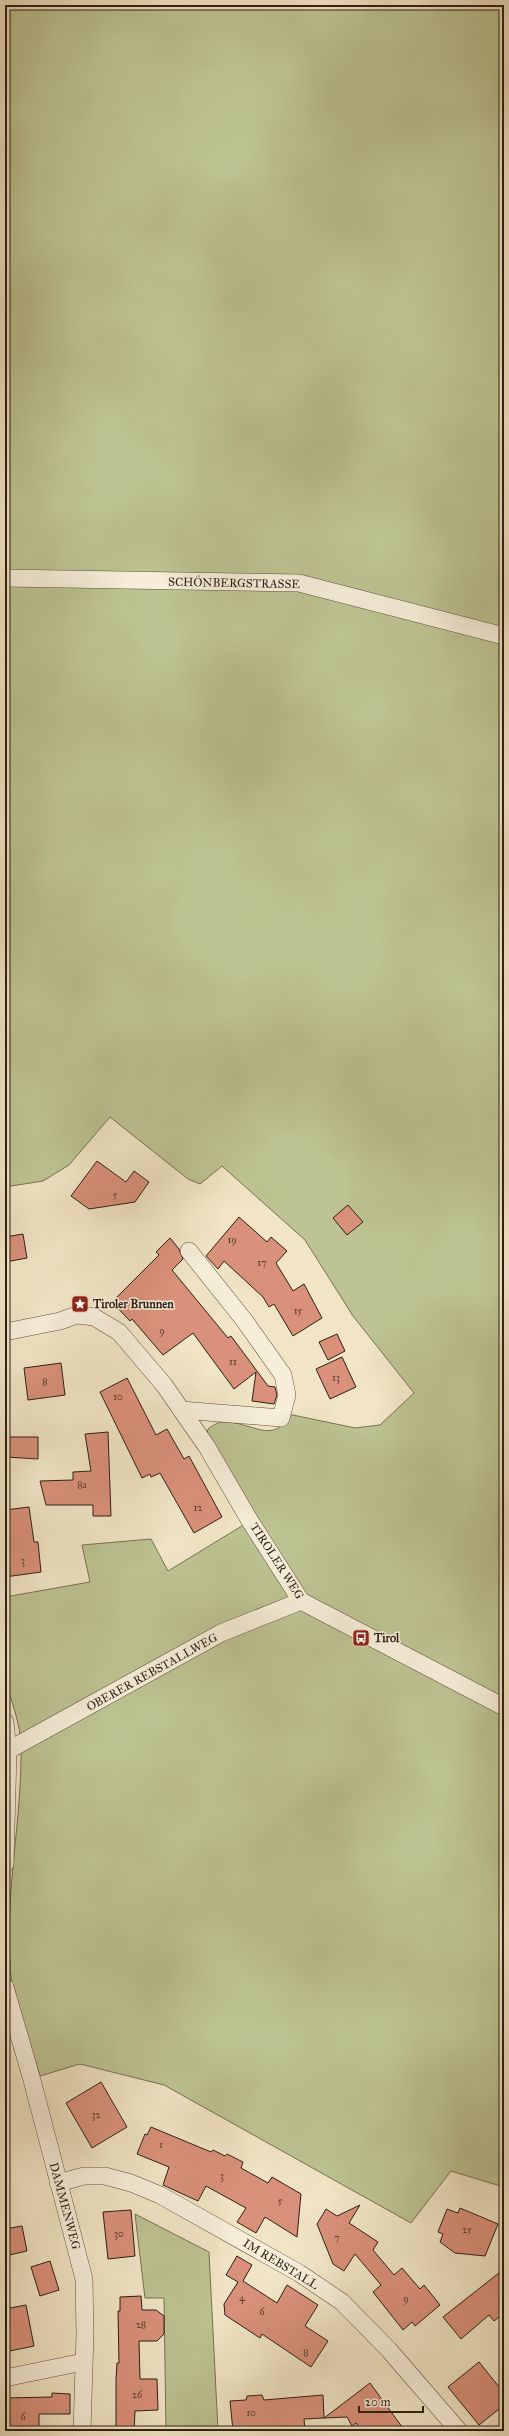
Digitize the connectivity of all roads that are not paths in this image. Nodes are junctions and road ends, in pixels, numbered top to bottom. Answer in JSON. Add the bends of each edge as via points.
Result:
{"nodes":[{"id":1,"x":5,"y":578,"type":"edge"},
{"id":2,"x":504,"y":636,"type":"edge"},
{"id":3,"x":188,"y":1251,"type":"dead end"},
{"id":4,"x":5,"y":1332,"type":"edge"},
{"id":5,"x":181,"y":1410,"type":"junction"},
{"id":6,"x":301,"y":1601,"type":"junction"},
{"id":7,"x":504,"y":1707,"type":"edge"},
{"id":8,"x":5,"y":1722,"type":"edge"},
{"id":9,"x":7,"y":1752,"type":"edge"},
{"id":10,"x":5,"y":1864,"type":"edge"},
{"id":11,"x":5,"y":1987,"type":"edge"},
{"id":12,"x":10,"y":2021,"type":"edge"},
{"id":13,"x":58,"y":2183,"type":"junction"},
{"id":14,"x":83,"y":2362,"type":"junction"},
{"id":15,"x":5,"y":2378,"type":"edge"},
{"id":16,"x":82,"y":2431,"type":"edge"},
{"id":17,"x":459,"y":2431,"type":"edge"}],
"edges":[{"from":1,"to":2,"type":"street","name":"SCHÖNBERGSTRASSE","via":[[299,583]]},
{"from":3,"to":5,"type":"street","via":[[244,1320],[283,1375],[287,1395],[281,1418]]},
{"from":4,"to":5,"type":"street","name":"TIROLER WEG","via":[[77,1315],[94,1317],[118,1332],[164,1385]]},
{"from":5,"to":6,"type":"street","name":"TIROLER WEG","via":[[207,1447]]},
{"from":6,"to":7,"type":"street","name":"TIROLER WEG"},
{"from":6,"to":9,"type":"street","name":"OBERER REBSTALLWEG","via":[[221,1633]]},
{"from":8,"to":9,"type":"street"},
{"from":9,"to":10,"type":"street"},
{"from":11,"to":12,"type":"street","name":"DAMMENWEG"},
{"from":12,"to":13,"type":"street","name":"DAMMENWEG"},
{"from":13,"to":14,"type":"street","name":"DAMMENWEG","via":[[84,2279]]},
{"from":13,"to":17,"type":"street","name":"IM REBSTALL","via":[[91,2176],[105,2176],[131,2183],[160,2195],[299,2273],[342,2302],[389,2350]]},
{"from":14,"to":15,"type":"street"},
{"from":14,"to":16,"type":"street","name":"DAMMENWEG"}]}
